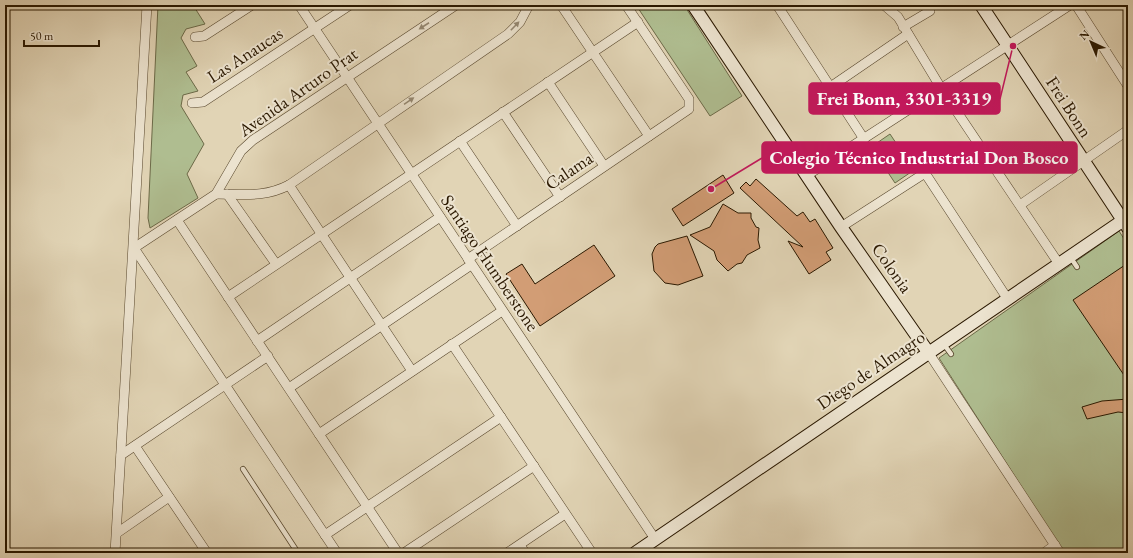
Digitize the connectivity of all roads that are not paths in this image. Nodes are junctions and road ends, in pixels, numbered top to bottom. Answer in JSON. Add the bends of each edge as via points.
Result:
{"nodes":[{"id":1,"x":147,"y":5,"type":"edge"},
{"id":2,"x":252,"y":5,"type":"edge"},
{"id":3,"x":299,"y":5,"type":"edge"},
{"id":4,"x":350,"y":5,"type":"edge"},
{"id":5,"x":456,"y":5,"type":"edge"},
{"id":6,"x":529,"y":5,"type":"edge"},
{"id":7,"x":561,"y":5,"type":"edge"},
{"id":8,"x":626,"y":5,"type":"edge"},
{"id":9,"x":693,"y":5,"type":"edge"},
{"id":10,"x":777,"y":5,"type":"edge"},
{"id":11,"x":884,"y":5,"type":"edge"},
{"id":12,"x":981,"y":5,"type":"edge"},
{"id":13,"x":1070,"y":5,"type":"edge"},
{"id":14,"x":1076,"y":5,"type":"edge"},
{"id":15,"x":930,"y":11,"type":"dead end"},
{"id":16,"x":638,"y":22,"type":"junction"},
{"id":17,"x":314,"y":29,"type":"junction"},
{"id":18,"x":905,"y":31,"type":"junction"},
{"id":19,"x":195,"y":37,"type":"dead end"},
{"id":20,"x":1007,"y":46,"type":"junction"},
{"id":21,"x":592,"y":52,"type":"junction"},
{"id":22,"x":346,"y":77,"type":"junction"},
{"id":23,"x":548,"y":82,"type":"junction"},
{"id":24,"x":1128,"y":86,"type":"edge"},
{"id":25,"x":829,"y":88,"type":"junction"},
{"id":26,"x":941,"y":88,"type":"junction"},
{"id":27,"x":192,"y":103,"type":"dead end"},
{"id":28,"x":503,"y":112,"type":"junction"},
{"id":29,"x":377,"y":123,"type":"junction"},
{"id":30,"x":1128,"y":130,"type":"edge"},
{"id":31,"x":649,"y":136,"type":"junction"},
{"id":32,"x":864,"y":139,"type":"junction"},
{"id":33,"x":460,"y":140,"type":"junction"},
{"id":34,"x":1083,"y":160,"type":"junction"},
{"id":35,"x":604,"y":166,"type":"junction"},
{"id":36,"x":410,"y":173,"type":"junction"},
{"id":37,"x":806,"y":176,"type":"junction"},
{"id":38,"x":289,"y":185,"type":"junction"},
{"id":39,"x":216,"y":194,"type":"junction"},
{"id":40,"x":227,"y":194,"type":"junction"},
{"id":41,"x":560,"y":197,"type":"junction"},
{"id":42,"x":1020,"y":205,"type":"junction"},
{"id":43,"x":440,"y":217,"type":"junction"},
{"id":44,"x":177,"y":220,"type":"junction"},
{"id":45,"x":1126,"y":222,"type":"edge"},
{"id":46,"x":517,"y":226,"type":"junction"},
{"id":47,"x":841,"y":227,"type":"junction"},
{"id":48,"x":321,"y":234,"type":"junction"},
{"id":49,"x":134,"y":248,"type":"junction"},
{"id":50,"x":1070,"y":256,"type":"junction"},
{"id":51,"x":469,"y":262,"type":"junction"},
{"id":52,"x":276,"y":264,"type":"junction"},
{"id":53,"x":1059,"y":264,"type":"junction"},
{"id":54,"x":1077,"y":267,"type":"dead end"},
{"id":55,"x":350,"y":278,"type":"junction"},
{"id":56,"x":228,"y":297,"type":"junction"},
{"id":57,"x":1007,"y":298,"type":"junction"},
{"id":58,"x":502,"y":311,"type":"junction"},
{"id":59,"x":382,"y":325,"type":"junction"},
{"id":60,"x":257,"y":340,"type":"junction"},
{"id":61,"x":943,"y":342,"type":"junction"},
{"id":62,"x":452,"y":344,"type":"junction"},
{"id":63,"x":928,"y":352,"type":"junction"},
{"id":64,"x":951,"y":354,"type":"dead end"},
{"id":65,"x":268,"y":356,"type":"junction"},
{"id":66,"x":412,"y":371,"type":"junction"},
{"id":67,"x":225,"y":385,"type":"junction"},
{"id":68,"x":288,"y":388,"type":"junction"},
{"id":69,"x":501,"y":417,"type":"junction"},
{"id":70,"x":319,"y":434,"type":"junction"},
{"id":71,"x":135,"y":446,"type":"junction"},
{"id":72,"x":121,"y":455,"type":"junction"},
{"id":73,"x":534,"y":466,"type":"junction"},
{"id":74,"x":243,"y":469,"type":"dead end"},
{"id":75,"x":169,"y":497,"type":"junction"},
{"id":76,"x":368,"y":507,"type":"junction"},
{"id":77,"x":566,"y":514,"type":"junction"},
{"id":78,"x":117,"y":533,"type":"junction"},
{"id":79,"x":325,"y":535,"type":"junction"},
{"id":80,"x":655,"y":539,"type":"junction"},
{"id":81,"x":520,"y":545,"type":"junction"},
{"id":82,"x":1058,"y":549,"type":"edge"},
{"id":83,"x":203,"y":552,"type":"edge"},
{"id":84,"x":116,"y":553,"type":"edge"},
{"id":85,"x":298,"y":553,"type":"edge"},
{"id":86,"x":337,"y":553,"type":"edge"},
{"id":87,"x":398,"y":553,"type":"edge"},
{"id":88,"x":404,"y":553,"type":"edge"},
{"id":89,"x":507,"y":553,"type":"edge"},
{"id":90,"x":525,"y":553,"type":"edge"},
{"id":91,"x":592,"y":553,"type":"edge"},
{"id":92,"x":634,"y":553,"type":"edge"},
{"id":93,"x":1044,"y":553,"type":"edge"}],
"edges":[{"from":1,"to":49,"type":"street"},
{"from":2,"to":19,"type":"street","via":[[204,36]]},
{"from":3,"to":17,"type":"street","name":"Santiago Humberstone"},
{"from":4,"to":17,"type":"street","name":"Las Anaucas"},
{"from":5,"to":22,"type":"street","name":"Avenida Arturo Prat","one_way":true},
{"from":29,"to":6,"type":"street","one_way":true,"via":[[508,34],[520,22]]},
{"from":7,"to":21,"type":"street"},
{"from":8,"to":16,"type":"street"},
{"from":9,"to":37,"type":"street","name":"Colonia"},
{"from":10,"to":25,"type":"street"},
{"from":11,"to":18,"type":"street","via":[[898,18]]},
{"from":12,"to":20,"type":"street","name":"Frei Bonn"},
{"from":13,"to":20,"type":"street"},
{"from":14,"to":24,"type":"street"},
{"from":15,"to":18,"type":"street"},
{"from":16,"to":21,"type":"street"},
{"from":16,"to":31,"type":"street","name":"Calama","via":[[689,99],[689,109]]},
{"from":17,"to":22,"type":"street","name":"Santiago Humberstone"},
{"from":17,"to":27,"type":"street","name":"Las Anaucas","via":[[203,102]]},
{"from":18,"to":25,"type":"street"},
{"from":18,"to":26,"type":"street"},
{"from":20,"to":26,"type":"street"},
{"from":20,"to":34,"type":"street","name":"Frei Bonn"},
{"from":21,"to":23,"type":"street"},
{"from":21,"to":31,"type":"street"},
{"from":22,"to":29,"type":"street","name":"Santiago Humberstone"},
{"from":22,"to":39,"type":"street","name":"Avenida Arturo Prat","via":[[253,140],[241,151]]},
{"from":23,"to":28,"type":"street"},
{"from":23,"to":35,"type":"street"},
{"from":25,"to":32,"type":"street"},
{"from":26,"to":32,"type":"street"},
{"from":26,"to":42,"type":"street"},
{"from":28,"to":33,"type":"street"},
{"from":28,"to":41,"type":"street"},
{"from":29,"to":36,"type":"street","name":"Santiago Humberstone"},
{"from":29,"to":38,"type":"street"},
{"from":30,"to":34,"type":"street"},
{"from":31,"to":35,"type":"street","name":"Calama"},
{"from":32,"to":37,"type":"street"},
{"from":33,"to":36,"type":"street"},
{"from":33,"to":46,"type":"street"},
{"from":34,"to":42,"type":"street"},
{"from":34,"to":45,"type":"street","name":"Frei Bonn"},
{"from":35,"to":41,"type":"street","name":"Calama"},
{"from":36,"to":43,"type":"street","name":"Santiago Humberstone"},
{"from":36,"to":48,"type":"street"},
{"from":37,"to":47,"type":"street","name":"Colonia"},
{"from":38,"to":40,"type":"street","via":[[261,195]]},
{"from":38,"to":48,"type":"street"},
{"from":39,"to":40,"type":"street"},
{"from":39,"to":44,"type":"street","name":"Avenida Arturo Prat"},
{"from":40,"to":52,"type":"street"},
{"from":41,"to":46,"type":"street","name":"Calama"},
{"from":42,"to":53,"type":"street"},
{"from":43,"to":51,"type":"street","name":"Santiago Humberstone"},
{"from":43,"to":55,"type":"street"},
{"from":44,"to":49,"type":"street","name":"Avenida Arturo Prat"},
{"from":44,"to":56,"type":"street"},
{"from":45,"to":50,"type":"street","name":"Diego de Almagro"},
{"from":46,"to":51,"type":"street","name":"Calama"},
{"from":47,"to":57,"type":"street","via":[[925,173]]},
{"from":47,"to":63,"type":"street","name":"Colonia"},
{"from":48,"to":52,"type":"street"},
{"from":48,"to":55,"type":"street"},
{"from":49,"to":67,"type":"street"},
{"from":49,"to":72,"type":"street"},
{"from":50,"to":53,"type":"street","name":"Diego de Almagro"},
{"from":50,"to":54,"type":"lane"},
{"from":51,"to":58,"type":"street","name":"Santiago Humberstone"},
{"from":51,"to":59,"type":"street","name":"Calama"},
{"from":52,"to":56,"type":"street"},
{"from":53,"to":57,"type":"street","name":"Diego de Almagro"},
{"from":55,"to":59,"type":"street"},
{"from":55,"to":60,"type":"street"},
{"from":56,"to":60,"type":"street"},
{"from":57,"to":61,"type":"street","name":"Diego de Almagro"},
{"from":58,"to":62,"type":"street"},
{"from":58,"to":80,"type":"street","name":"Santiago Humberstone"},
{"from":59,"to":66,"type":"street"},
{"from":59,"to":68,"type":"street","name":"Calama"},
{"from":60,"to":65,"type":"street"},
{"from":61,"to":63,"type":"street","name":"Diego de Almagro"},
{"from":61,"to":64,"type":"lane"},
{"from":62,"to":66,"type":"street"},
{"from":62,"to":69,"type":"street"},
{"from":63,"to":80,"type":"street","name":"Diego de Almagro"},
{"from":63,"to":82,"type":"street","name":"Colonia"},
{"from":65,"to":67,"type":"street"},
{"from":65,"to":68,"type":"street"},
{"from":66,"to":70,"type":"street"},
{"from":67,"to":71,"type":"street"},
{"from":67,"to":79,"type":"street"},
{"from":68,"to":70,"type":"street"},
{"from":69,"to":73,"type":"street"},
{"from":69,"to":76,"type":"street"},
{"from":70,"to":76,"type":"street"},
{"from":71,"to":72,"type":"street"},
{"from":71,"to":75,"type":"street"},
{"from":72,"to":78,"type":"street"},
{"from":73,"to":77,"type":"street"},
{"from":73,"to":88,"type":"street"},
{"from":74,"to":85,"type":"lane"},
{"from":75,"to":78,"type":"street"},
{"from":75,"to":83,"type":"street"},
{"from":76,"to":79,"type":"street"},
{"from":76,"to":87,"type":"street"},
{"from":77,"to":81,"type":"street"},
{"from":77,"to":91,"type":"street"},
{"from":78,"to":84,"type":"street"},
{"from":79,"to":86,"type":"street"},
{"from":80,"to":92,"type":"street","name":"Diego de Almagro"},
{"from":81,"to":89,"type":"street"},
{"from":81,"to":90,"type":"street"},
{"from":82,"to":93,"type":"street"}]}
